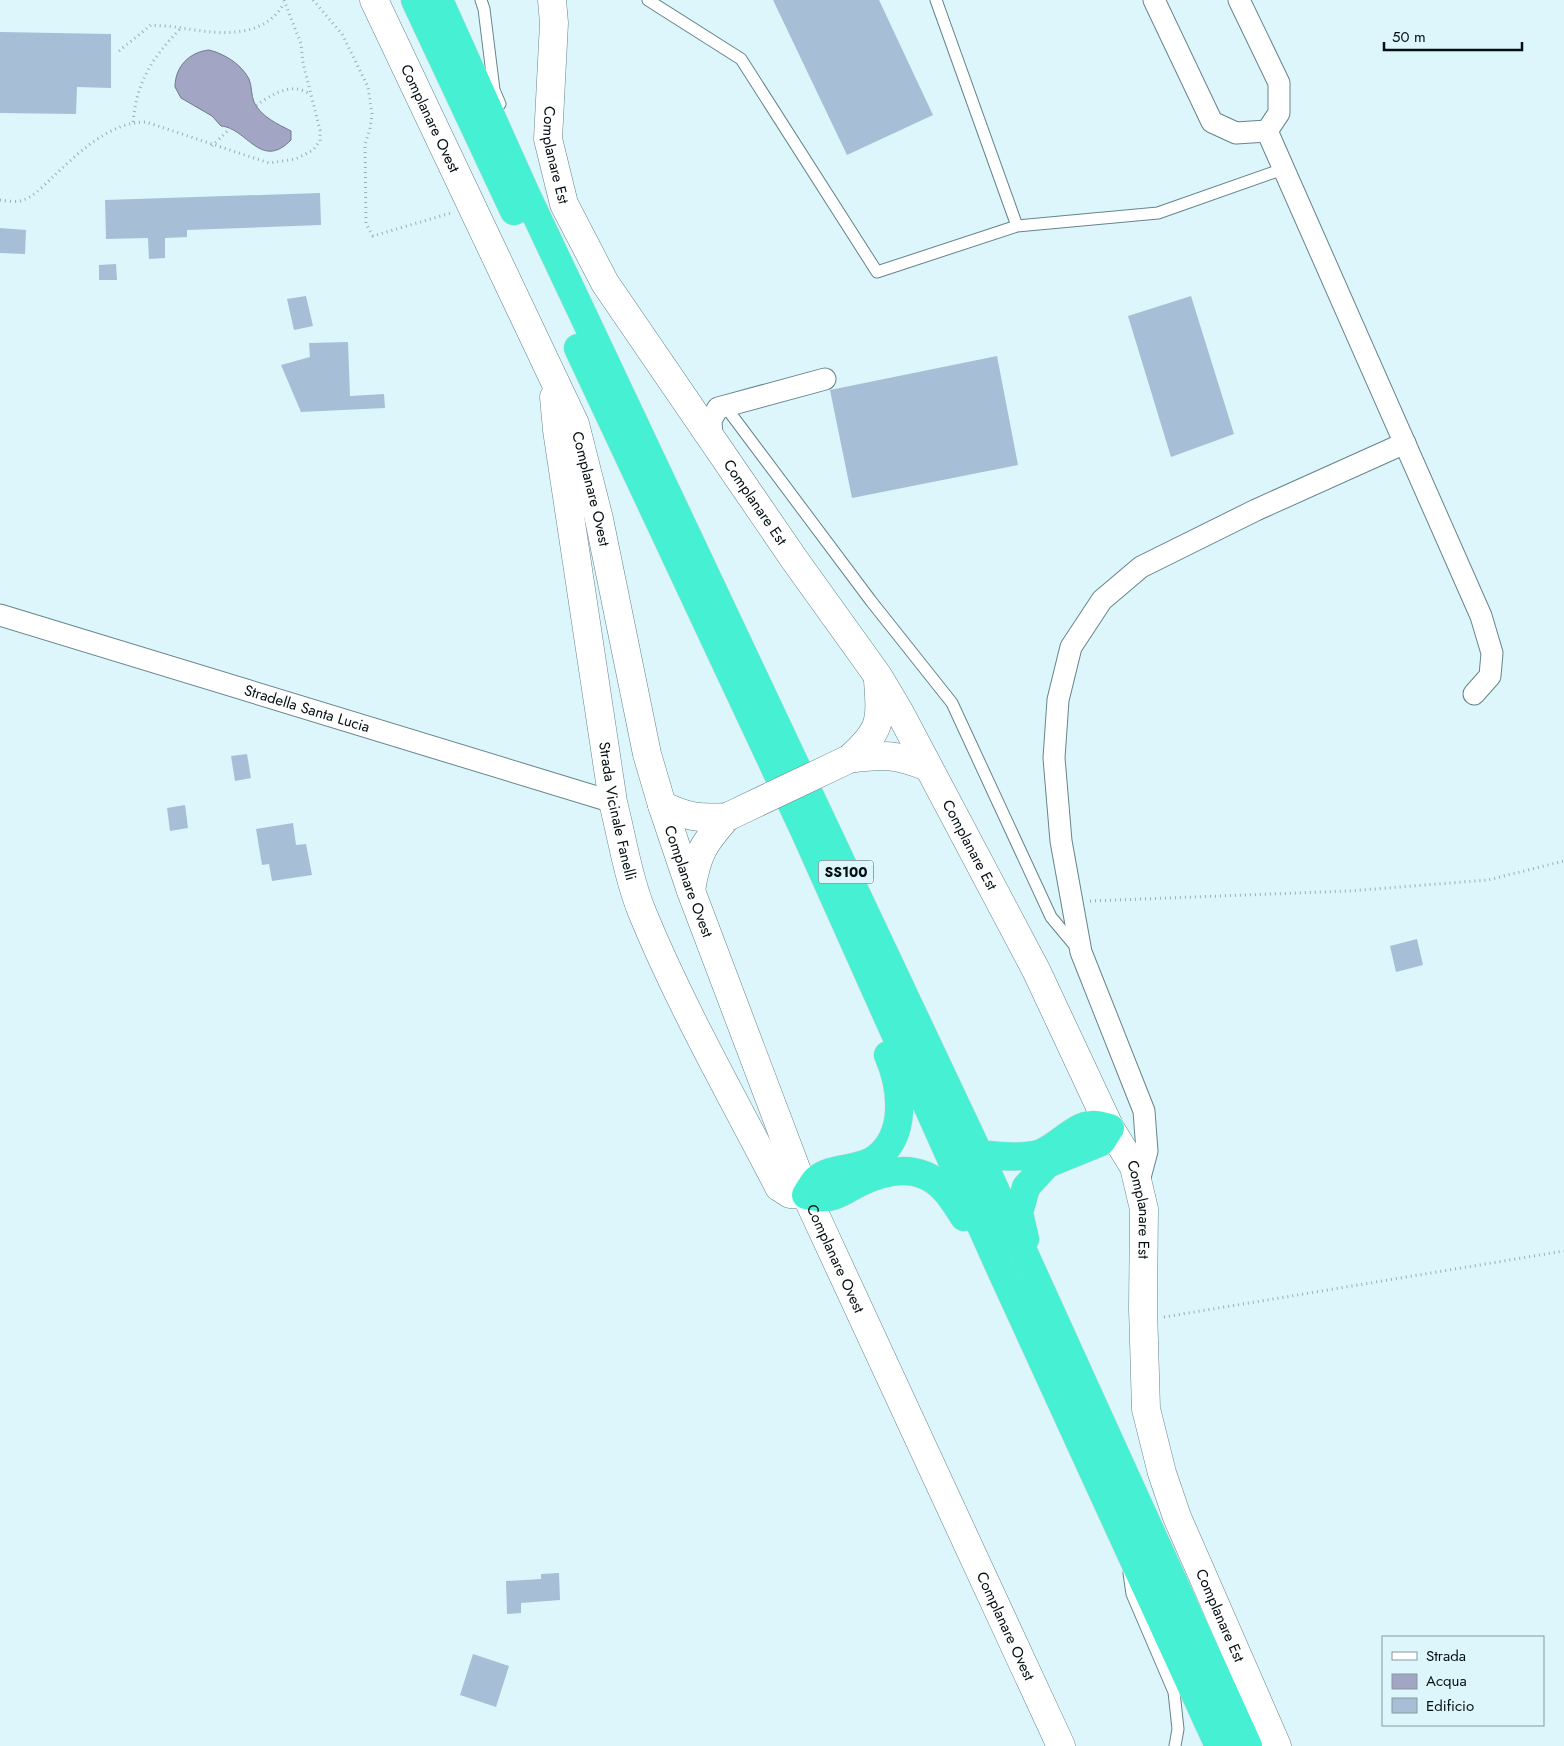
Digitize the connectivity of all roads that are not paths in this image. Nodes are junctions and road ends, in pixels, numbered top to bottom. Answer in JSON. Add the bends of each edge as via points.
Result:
{"nodes":[{"id":1,"x":374,"y":0,"type":"edge"},
{"id":2,"x":415,"y":0,"type":"edge"},
{"id":3,"x":440,"y":0,"type":"edge"},
{"id":4,"x":480,"y":0,"type":"edge"},
{"id":5,"x":552,"y":0,"type":"edge"},
{"id":6,"x":648,"y":0,"type":"edge"},
{"id":7,"x":936,"y":0,"type":"edge"},
{"id":8,"x":1154,"y":0,"type":"edge"},
{"id":9,"x":1240,"y":0,"type":"edge"},
{"id":10,"x":1266,"y":131,"type":"junction"},
{"id":11,"x":1283,"y":169,"type":"junction"},
{"id":12,"x":526,"y":194,"type":"junction"},
{"id":13,"x":1017,"y":226,"type":"junction"},
{"id":14,"x":553,"y":376,"type":"junction"},
{"id":15,"x":825,"y":379,"type":"dead end"},
{"id":16,"x":725,"y":406,"type":"junction"},
{"id":17,"x":712,"y":439,"type":"junction"},
{"id":18,"x":1405,"y":443,"type":"junction"},
{"id":19,"x":0,"y":615,"type":"edge"},
{"id":20,"x":878,"y":676,"type":"junction"},
{"id":21,"x":1474,"y":694,"type":"dead end"},
{"id":22,"x":850,"y":760,"type":"junction"},
{"id":23,"x":928,"y":767,"type":"junction"},
{"id":24,"x":613,"y":802,"type":"junction"},
{"id":25,"x":662,"y":805,"type":"junction"},
{"id":26,"x":727,"y":817,"type":"junction"},
{"id":27,"x":804,"y":830,"type":"junction"},
{"id":28,"x":691,"y":891,"type":"junction"},
{"id":29,"x":1081,"y":952,"type":"junction"},
{"id":30,"x":1110,"y":1128,"type":"junction"},
{"id":31,"x":979,"y":1154,"type":"junction"},
{"id":32,"x":1138,"y":1185,"type":"junction"},
{"id":33,"x":806,"y":1195,"type":"junction"},
{"id":34,"x":999,"y":1266,"type":"junction"},
{"id":35,"x":1033,"y":1275,"type":"junction"},
{"id":36,"x":1127,"y":1544,"type":"junction"},
{"id":37,"x":1061,"y":1746,"type":"edge"},
{"id":38,"x":1175,"y":1746,"type":"edge"},
{"id":39,"x":1219,"y":1746,"type":"edge"},
{"id":40,"x":1248,"y":1746,"type":"edge"},
{"id":41,"x":1277,"y":1746,"type":"edge"}],
"edges":[{"from":1,"to":14,"type":"main road","name":"Complanare Ovest"},
{"from":2,"to":27,"type":"highway","number":"SS100"},
{"from":3,"to":12,"type":"highway","number":"SS100"},
{"from":4,"to":12,"type":"lane","via":[[484,9],[494,90],[519,152]]},
{"from":5,"to":17,"type":"main road","name":"Complanare Est","via":[[554,23],[548,139],[564,204],[605,283]]},
{"from":6,"to":13,"type":"lane","via":[[741,59],[877,272]]},
{"from":7,"to":13,"type":"lane"},
{"from":8,"to":10,"type":"street","via":[[1212,122],[1236,132]]},
{"from":9,"to":10,"type":"street","via":[[1279,83],[1279,113]]},
{"from":10,"to":11,"type":"street"},
{"from":11,"to":13,"type":"lane","via":[[1158,213]]},
{"from":11,"to":18,"type":"street"},
{"from":12,"to":31,"type":"highway","number":"SS100"},
{"from":14,"to":24,"type":"main road","name":"Strada Vicinale Fanelli","via":[[557,430]]},
{"from":14,"to":25,"type":"main road","name":"Complanare Ovest","via":[[575,424],[599,519],[647,754]]},
{"from":15,"to":16,"type":"street"},
{"from":16,"to":17,"type":"street","via":[[718,408],[712,420]]},
{"from":16,"to":29,"type":"lane","via":[[952,703],[1051,918]]},
{"from":17,"to":20,"type":"main road","name":"Complanare Est"},
{"from":18,"to":21,"type":"street","via":[[1481,616],[1492,653],[1490,676]]},
{"from":18,"to":29,"type":"street","via":[[1256,510],[1142,567],[1102,600],[1071,647],[1058,700],[1054,758],[1061,841]]},
{"from":19,"to":24,"type":"street","name":"Stradella Santa Lucia"},
{"from":20,"to":22,"type":"main road","via":[[880,713],[876,731]]},
{"from":20,"to":23,"type":"main road","name":"Complanare Est"},
{"from":22,"to":23,"type":"main road","via":[[880,754],[901,756]]},
{"from":22,"to":26,"type":"main road","bridge":true},
{"from":23,"to":30,"type":"main road","name":"Complanare Est","via":[[1036,970]]},
{"from":24,"to":33,"type":"main road","name":"Strada Vicinale Fanelli","via":[[642,910],[685,1006],[779,1187],[790,1194]]},
{"from":25,"to":26,"type":"main road","via":[[684,815]]},
{"from":25,"to":28,"type":"main road","name":"Complanare Ovest"},
{"from":26,"to":28,"type":"main road","via":[[707,839],[696,861]]},
{"from":27,"to":33,"type":"highway","number":"SS100","via":[[833,930],[896,1072],[900,1093],[898,1121],[888,1147],[875,1159],[818,1179]]},
{"from":27,"to":34,"type":"highway","number":"SS100"},
{"from":28,"to":33,"type":"main road","name":"Complanare Ovest"},
{"from":29,"to":32,"type":"street","via":[[1144,1110],[1148,1151]]},
{"from":30,"to":31,"type":"highway","via":[[1091,1125],[1080,1128],[1040,1153],[1009,1157]]},
{"from":30,"to":32,"type":"main road","name":"Complanare Est","via":[[1134,1167]]},
{"from":30,"to":35,"type":"highway","number":"SS100","via":[[1100,1142],[1047,1164],[1026,1187],[1019,1213]]},
{"from":31,"to":35,"type":"highway","number":"SS100"},
{"from":32,"to":41,"type":"main road","name":"Complanare Est","via":[[1144,1209],[1146,1409],[1177,1516]]},
{"from":33,"to":34,"type":"highway","number":"SS100","via":[[824,1199],[838,1196],[888,1171],[912,1171],[930,1177],[944,1189]]},
{"from":33,"to":37,"type":"main road","name":"Complanare Ovest"},
{"from":34,"to":36,"type":"highway","number":"SS100"},
{"from":35,"to":40,"type":"highway","number":"SS100"},
{"from":36,"to":38,"type":"lane","via":[[1132,1594],[1174,1692],[1178,1729]]},
{"from":36,"to":39,"type":"highway","number":"SS100"}]}
